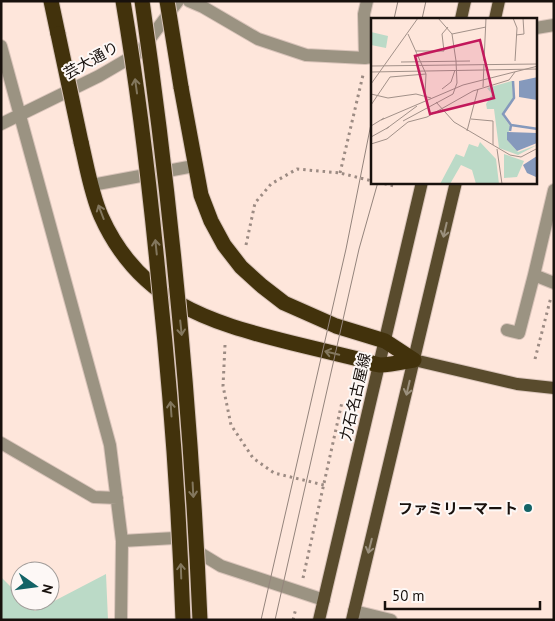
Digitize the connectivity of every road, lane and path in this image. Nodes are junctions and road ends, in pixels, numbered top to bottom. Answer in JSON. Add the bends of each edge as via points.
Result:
{"nodes":[{"id":1,"x":51,"y":1,"type":"edge"},
{"id":2,"x":123,"y":1,"type":"edge"},
{"id":3,"x":142,"y":1,"type":"edge"},
{"id":4,"x":167,"y":1,"type":"edge"},
{"id":5,"x":178,"y":1,"type":"edge"},
{"id":6,"x":189,"y":1,"type":"edge"},
{"id":7,"x":367,"y":1,"type":"edge"},
{"id":8,"x":465,"y":1,"type":"edge"},
{"id":9,"x":499,"y":1,"type":"edge"},
{"id":10,"x":461,"y":18,"type":"edge"},
{"id":11,"x":495,"y":18,"type":"edge"},
{"id":12,"x":554,"y":25,"type":"edge"},
{"id":13,"x":538,"y":28,"type":"edge"},
{"id":14,"x":1,"y":46,"type":"edge"},
{"id":15,"x":367,"y":61,"type":"edge"},
{"id":16,"x":21,"y":114,"type":"junction"},
{"id":17,"x":1,"y":124,"type":"edge"},
{"id":18,"x":194,"y":166,"type":"junction"},
{"id":19,"x":340,"y":173,"type":"junction"},
{"id":20,"x":371,"y":181,"type":"edge"},
{"id":21,"x":386,"y":184,"type":"edge"},
{"id":22,"x":422,"y":184,"type":"edge"},
{"id":23,"x":456,"y":184,"type":"edge"},
{"id":24,"x":92,"y":185,"type":"junction"},
{"id":25,"x":394,"y":186,"type":"dead end"},
{"id":26,"x":554,"y":190,"type":"edge"},
{"id":27,"x":245,"y":253,"type":"dead end"},
{"id":28,"x":534,"y":275,"type":"junction"},
{"id":29,"x":553,"y":288,"type":"edge"},
{"id":30,"x":507,"y":330,"type":"dead end"},
{"id":31,"x":386,"y":341,"type":"junction"},
{"id":32,"x":225,"y":345,"type":"dead end"},
{"id":33,"x":535,"y":359,"type":"dead end"},
{"id":34,"x":414,"y":360,"type":"junction"},
{"id":35,"x":380,"y":365,"type":"junction"},
{"id":36,"x":554,"y":388,"type":"edge"},
{"id":37,"x":342,"y":402,"type":"dead end"},
{"id":38,"x":1,"y":442,"type":"edge"},
{"id":39,"x":324,"y":485,"type":"junction"},
{"id":40,"x":117,"y":498,"type":"junction"},
{"id":41,"x":122,"y":541,"type":"junction"},
{"id":42,"x":299,"y":593,"type":"junction"},
{"id":43,"x":324,"y":600,"type":"junction"},
{"id":44,"x":353,"y":615,"type":"edge"},
{"id":45,"x":121,"y":620,"type":"edge"},
{"id":46,"x":183,"y":620,"type":"edge"},
{"id":47,"x":200,"y":620,"type":"edge"},
{"id":48,"x":293,"y":620,"type":"edge"},
{"id":49,"x":320,"y":620,"type":"edge"},
{"id":50,"x":391,"y":620,"type":"edge"}],
"edges":[{"from":1,"to":24,"type":"highway","bridge":true},
{"from":46,"to":2,"type":"highway","one_way":true,"bridge":true,"via":[[168,368],[145,154]]},
{"from":3,"to":47,"type":"highway","one_way":true,"bridge":true,"via":[[163,154],[184,363]]},
{"from":4,"to":18,"type":"highway","bridge":true},
{"from":5,"to":16,"type":"street","name":"芸大通り","via":[[140,52]]},
{"from":6,"to":15,"type":"street","via":[[258,39],[306,54]]},
{"from":7,"to":15,"type":"street","via":[[364,14]]},
{"from":8,"to":10,"type":"main road"},
{"from":9,"to":11,"type":"main road"},
{"from":12,"to":13,"type":"street"},
{"from":14,"to":16,"type":"street"},
{"from":15,"to":19,"type":"path"},
{"from":16,"to":17,"type":"street","name":"芸大通り"},
{"from":16,"to":40,"type":"street","via":[[110,445]]},
{"from":18,"to":24,"type":"street"},
{"from":18,"to":31,"type":"highway","via":[[211,221],[241,267],[284,303],[336,326]]},
{"from":19,"to":20,"type":"path"},
{"from":19,"to":27,"type":"path","via":[[297,169],[271,184],[255,203]]},
{"from":21,"to":25,"type":"path"},
{"from":22,"to":31,"type":"main road","name":"力石名古屋線"},
{"from":23,"to":34,"type":"main road","one_way":true},
{"from":35,"to":24,"type":"highway","one_way":true,"via":[[249,332],[191,311],[168,298],[144,280],[112,238],[100,214]]},
{"from":26,"to":28,"type":"street"},
{"from":28,"to":29,"type":"street"},
{"from":28,"to":30,"type":"street","via":[[519,333]]},
{"from":29,"to":33,"type":"path"},
{"from":31,"to":34,"type":"highway"},
{"from":31,"to":35,"type":"main road","name":"力石名古屋線"},
{"from":32,"to":39,"type":"path","via":[[223,386],[231,425],[253,458],[274,473]]},
{"from":34,"to":35,"type":"highway"},
{"from":34,"to":36,"type":"main road","via":[[517,384]]},
{"from":34,"to":44,"type":"main road","one_way":true},
{"from":35,"to":43,"type":"main road","name":"力石名古屋線"},
{"from":37,"to":39,"type":"path"},
{"from":38,"to":40,"type":"street","via":[[94,497]]},
{"from":39,"to":42,"type":"path"},
{"from":40,"to":41,"type":"street"},
{"from":41,"to":42,"type":"street","via":[[174,538],[221,566]]},
{"from":41,"to":45,"type":"street"},
{"from":42,"to":43,"type":"street"},
{"from":42,"to":48,"type":"path"},
{"from":43,"to":49,"type":"main road","name":"力石名古屋線"},
{"from":44,"to":50,"type":"street"}]}
